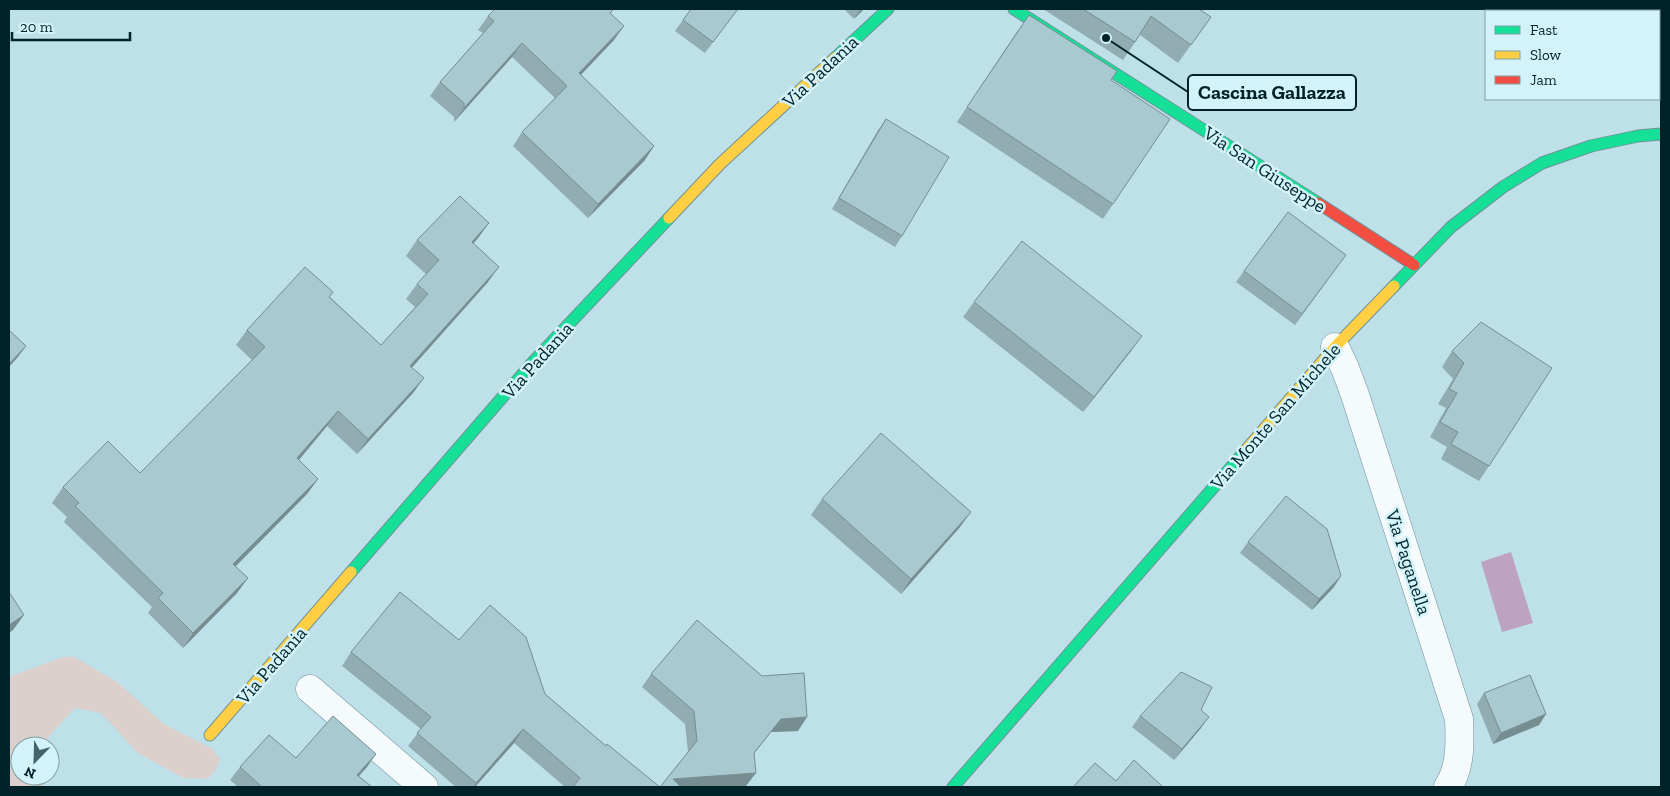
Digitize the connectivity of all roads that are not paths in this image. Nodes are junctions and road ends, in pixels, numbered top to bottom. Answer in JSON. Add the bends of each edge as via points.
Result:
{"nodes":[{"id":1,"x":888,"y":9,"type":"edge"},
{"id":2,"x":1014,"y":9,"type":"edge"},
{"id":3,"x":1661,"y":134,"type":"edge"},
{"id":4,"x":1414,"y":266,"type":"junction"},
{"id":5,"x":1334,"y":347,"type":"junction"},
{"id":6,"x":310,"y":689,"type":"dead end"},
{"id":7,"x":210,"y":735,"type":"dead end"},
{"id":8,"x":1454,"y":785,"type":"edge"},
{"id":9,"x":424,"y":787,"type":"edge"},
{"id":10,"x":953,"y":787,"type":"edge"}],
"edges":[{"from":1,"to":7,"type":"street","name":"Via Padania","via":[[720,164],[533,362]]},
{"from":2,"to":4,"type":"street","name":"Via San Giuseppe"},
{"from":3,"to":4,"type":"street","name":"Via Monte San Michele","via":[[1591,146],[1542,164],[1503,187],[1451,227]]},
{"from":4,"to":5,"type":"street","name":"Via Monte San Michele"},
{"from":5,"to":8,"type":"street","name":"Via Paganella","via":[[1355,395],[1459,718],[1460,740]]},
{"from":5,"to":10,"type":"street","name":"Via Monte San Michele"},
{"from":6,"to":9,"type":"street"}]}
